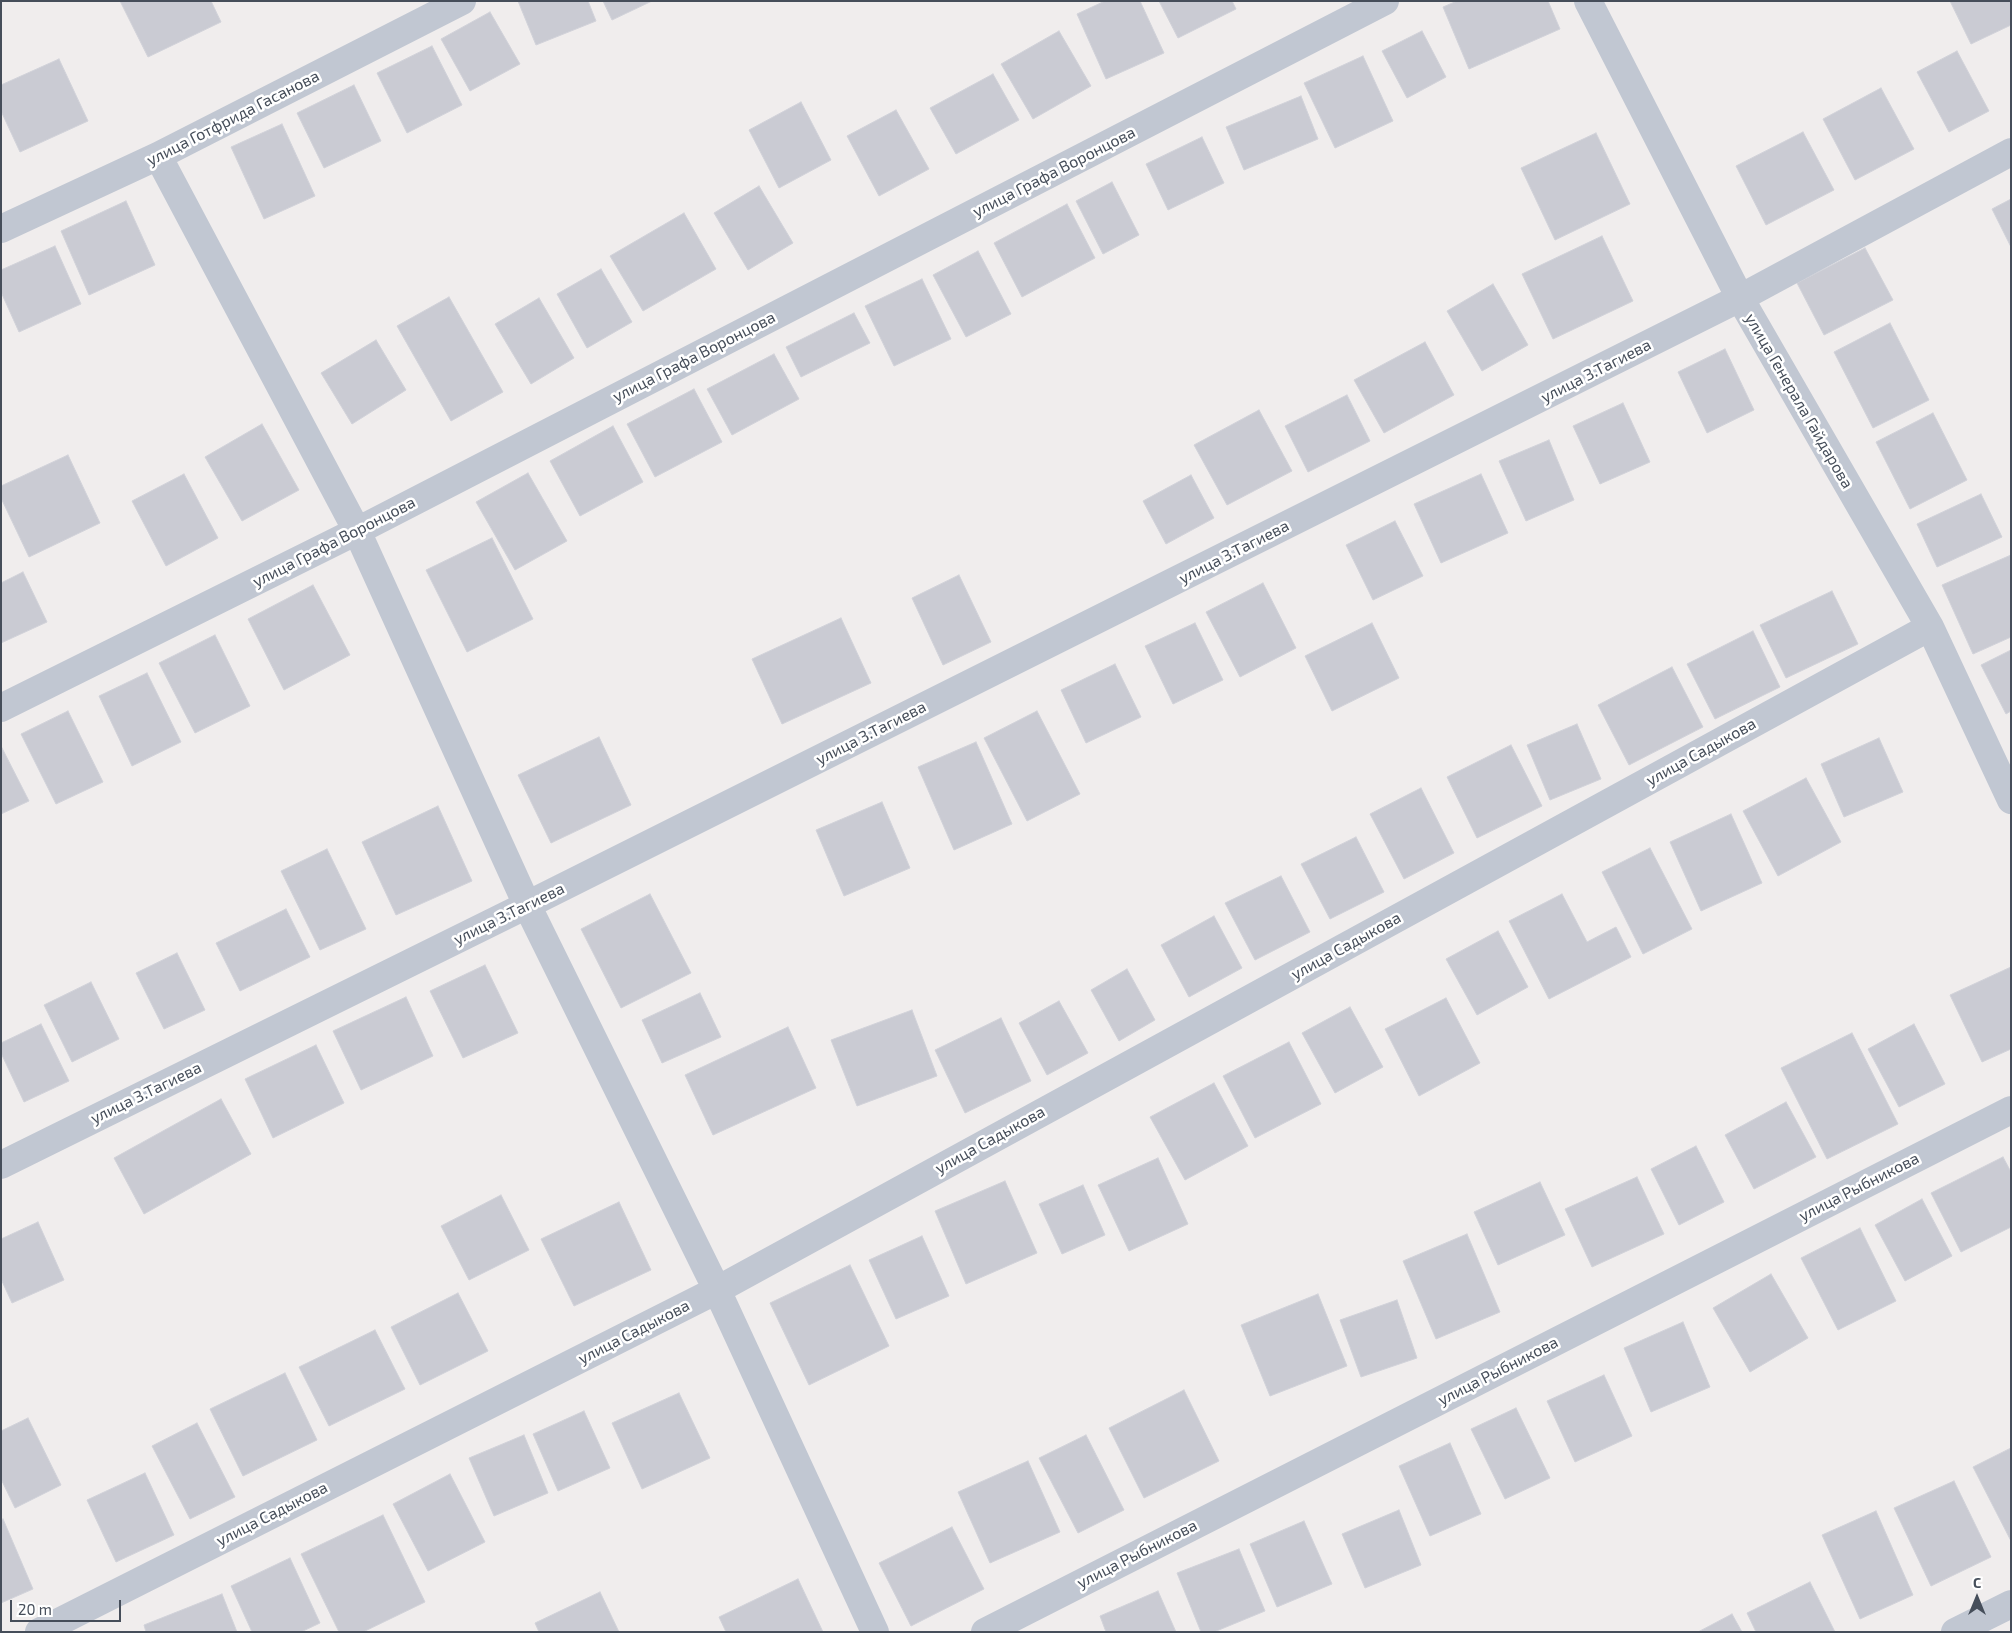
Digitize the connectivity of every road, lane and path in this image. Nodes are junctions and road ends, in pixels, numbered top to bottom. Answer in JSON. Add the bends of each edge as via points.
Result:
{"nodes":[{"id":1,"x":462,"y":1,"type":"edge"},
{"id":2,"x":1385,"y":1,"type":"edge"},
{"id":3,"x":1588,"y":1,"type":"edge"},
{"id":4,"x":2011,"y":152,"type":"edge"},
{"id":5,"x":158,"y":156,"type":"junction"},
{"id":6,"x":1,"y":229,"type":"edge"},
{"id":7,"x":1740,"y":298,"type":"junction"},
{"id":8,"x":357,"y":531,"type":"junction"},
{"id":9,"x":1930,"y":626,"type":"junction"},
{"id":10,"x":1,"y":708,"type":"edge"},
{"id":11,"x":2011,"y":800,"type":"edge"},
{"id":12,"x":527,"y":905,"type":"junction"},
{"id":13,"x":2011,"y":1110,"type":"edge"},
{"id":14,"x":1,"y":1165,"type":"edge"},
{"id":15,"x":717,"y":1290,"type":"junction"},
{"id":16,"x":2011,"y":1604,"type":"edge"},
{"id":17,"x":39,"y":1632,"type":"edge"},
{"id":18,"x":875,"y":1632,"type":"edge"},
{"id":19,"x":985,"y":1632,"type":"edge"},
{"id":20,"x":1955,"y":1632,"type":"edge"}],
"edges":[{"from":1,"to":5,"type":"street","name":"улица Готфрида Гасанова"},
{"from":2,"to":8,"type":"street","name":"улица Графа Воронцова"},
{"from":3,"to":7,"type":"street","name":"улица Генерала Гайдарова"},
{"from":4,"to":7,"type":"street","name":"улица З.Тагиева"},
{"from":5,"to":6,"type":"street","name":"улица Готфрида Гасанова"},
{"from":5,"to":8,"type":"street"},
{"from":7,"to":9,"type":"street","name":"улица Генерала Гайдарова"},
{"from":7,"to":12,"type":"street","name":"улица З.Тагиева"},
{"from":8,"to":10,"type":"street","name":"улица Графа Воронцова"},
{"from":8,"to":12,"type":"street"},
{"from":9,"to":11,"type":"street","name":"улица Генерала Гайдарова"},
{"from":9,"to":15,"type":"street","name":"улица Садыкова"},
{"from":12,"to":14,"type":"street","name":"улица З.Тагиева"},
{"from":12,"to":15,"type":"street"},
{"from":13,"to":19,"type":"street","name":"улица Рыбникова"},
{"from":15,"to":17,"type":"street","name":"улица Садыкова"},
{"from":15,"to":18,"type":"street"},
{"from":16,"to":20,"type":"street"}]}
